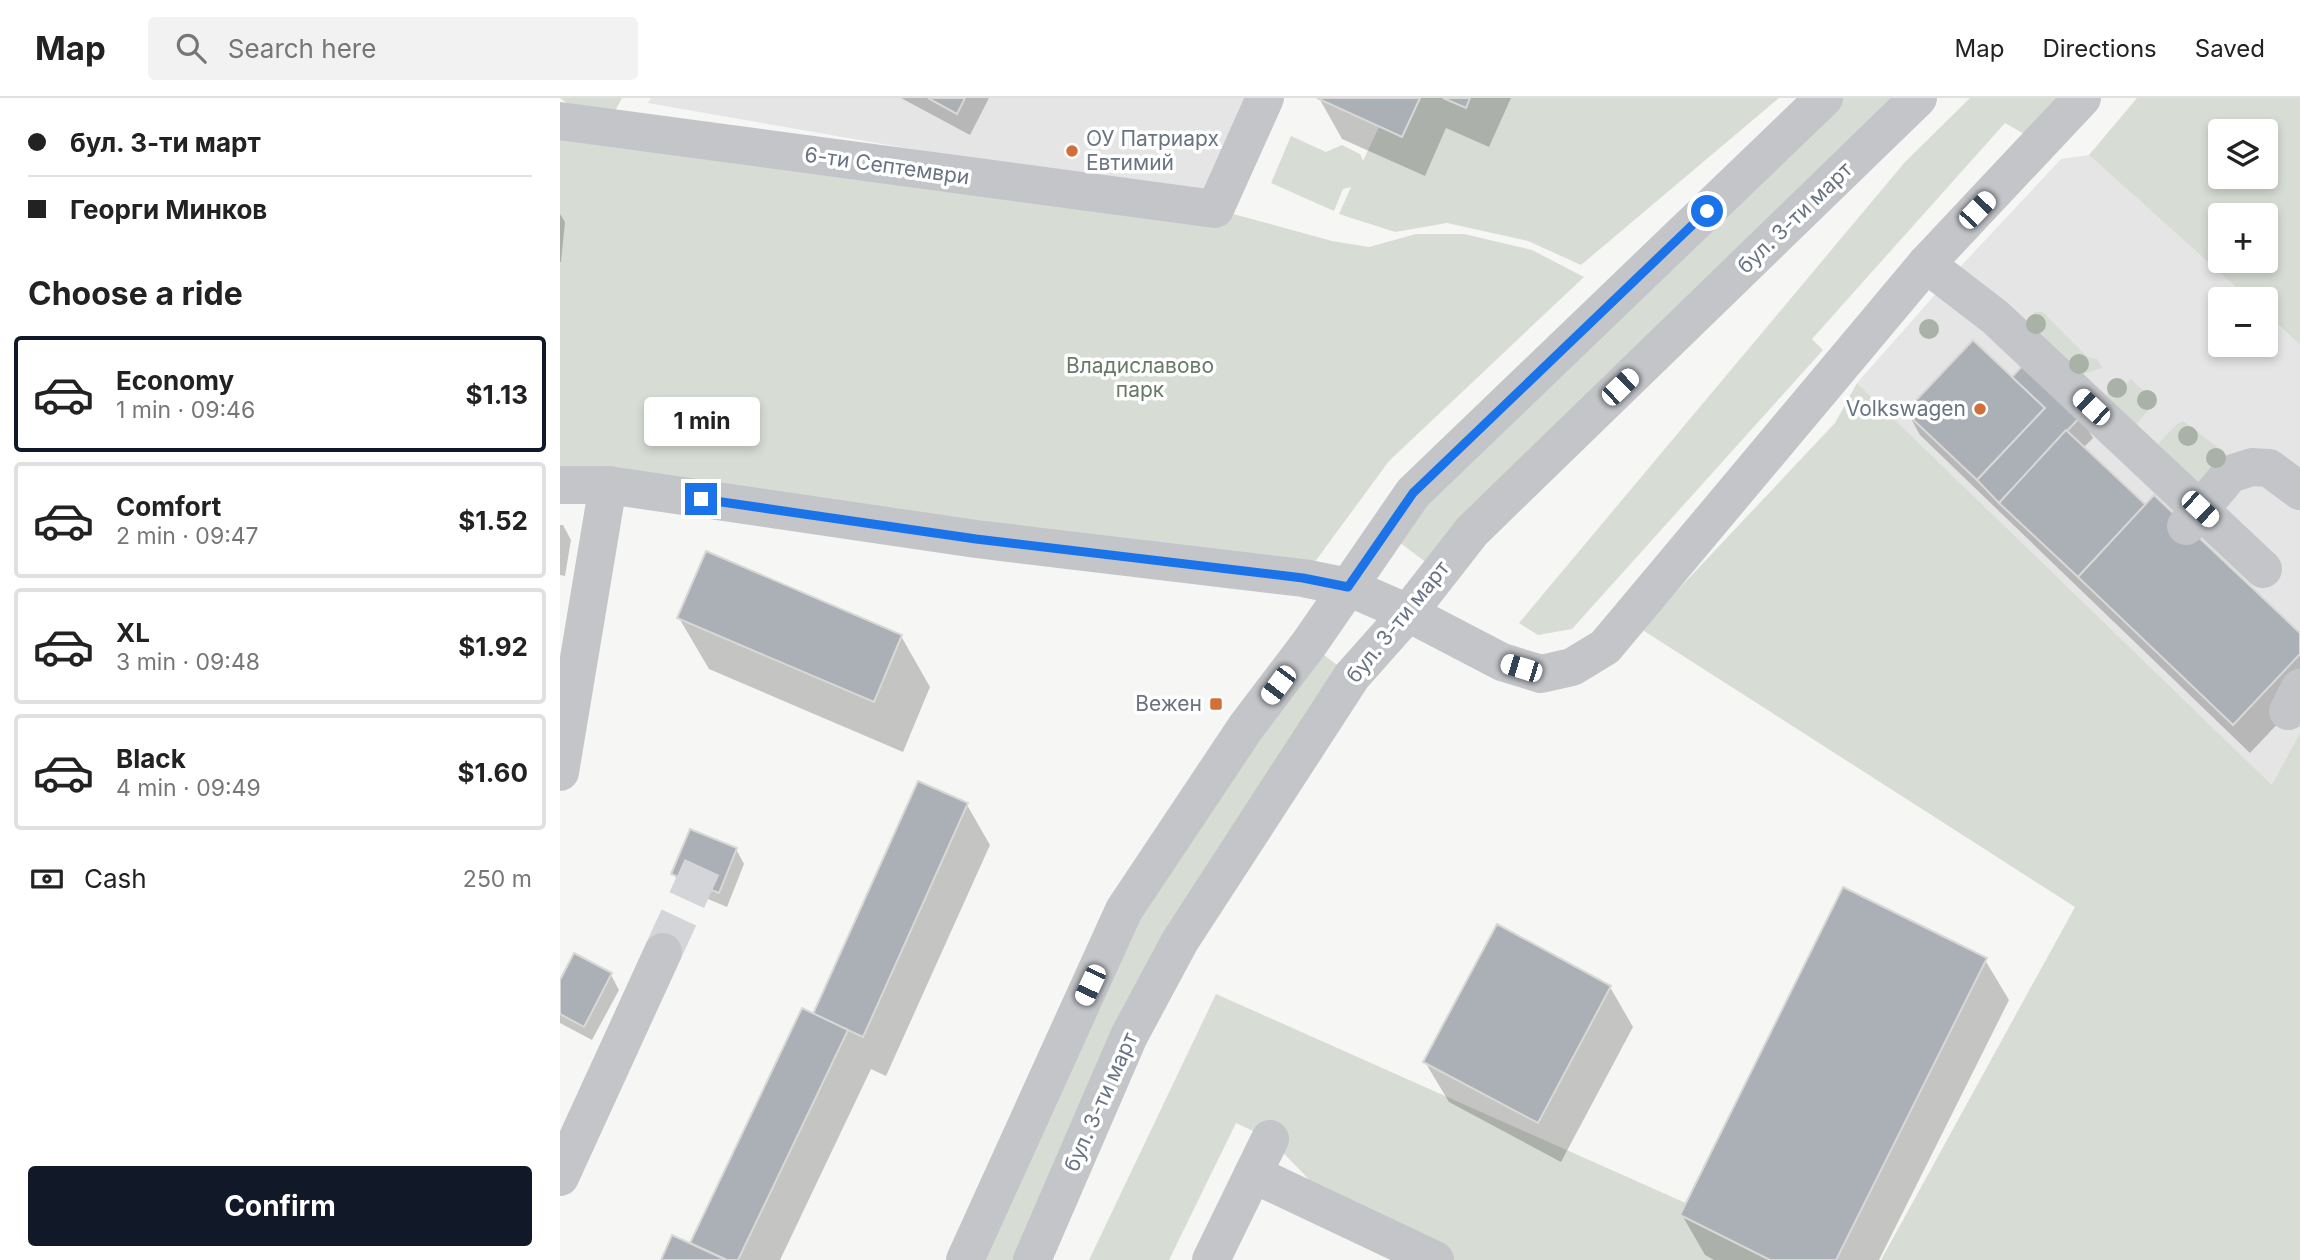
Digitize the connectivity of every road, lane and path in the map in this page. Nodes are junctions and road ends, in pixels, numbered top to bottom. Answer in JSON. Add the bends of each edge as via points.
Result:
{"nodes":[{"id":1,"x":1265,"y":98,"type":"edge"},
{"id":2,"x":1824,"y":98,"type":"edge"},
{"id":3,"x":1918,"y":98,"type":"edge"},
{"id":4,"x":2082,"y":98,"type":"edge"},
{"id":5,"x":614,"y":113,"type":"edge"},
{"id":6,"x":560,"y":121,"type":"edge"},
{"id":7,"x":1926,"y":264,"type":"junction"},
{"id":8,"x":560,"y":485,"type":"edge"},
{"id":9,"x":608,"y":485,"type":"junction"},
{"id":10,"x":2300,"y":491,"type":"edge"},
{"id":11,"x":2193,"y":517,"type":"junction"},
{"id":12,"x":2263,"y":569,"type":"dead end"},
{"id":13,"x":1348,"y":587,"type":"junction"},
{"id":14,"x":1408,"y":613,"type":"junction"},
{"id":15,"x":560,"y":772,"type":"edge"},
{"id":16,"x":663,"y":952,"type":"tunnel mouth"},
{"id":17,"x":1270,"y":1139,"type":"dead end"},
{"id":18,"x":1253,"y":1174,"type":"junction"},
{"id":19,"x":560,"y":1177,"type":"edge"},
{"id":20,"x":965,"y":1260,"type":"edge"},
{"id":21,"x":1032,"y":1260,"type":"edge"},
{"id":22,"x":1211,"y":1260,"type":"edge"},
{"id":23,"x":1435,"y":1260,"type":"edge"}],
"edges":[{"from":1,"to":5,"type":"street","name":"6-ти Септември","via":[[1215,209]]},
{"from":2,"to":13,"type":"street","via":[[1413,493]]},
{"from":3,"to":14,"type":"street","name":"бул. 3-ти март","via":[[1472,531]]},
{"from":4,"to":7,"type":"street"},
{"from":5,"to":6,"type":"street","name":"6-ти Септември"},
{"from":7,"to":11,"type":"street","via":[[1995,317]]},
{"from":7,"to":14,"type":"street","via":[[1605,647],[1572,667],[1541,674],[1502,662]]},
{"from":8,"to":9,"type":"street"},
{"from":9,"to":13,"type":"street"},
{"from":9,"to":15,"type":"street"},
{"from":10,"to":11,"type":"street","via":[[2269,468],[2252,467],[2230,474]]},
{"from":11,"to":12,"type":"street"},
{"from":13,"to":14,"type":"street"},
{"from":13,"to":20,"type":"street","via":[[1246,727],[1124,911]]},
{"from":14,"to":21,"type":"street","name":"бул. 3-ти март","via":[[1352,676],[1180,941],[1129,1036]]},
{"from":16,"to":19,"type":"street"},
{"from":17,"to":18,"type":"street"},
{"from":18,"to":22,"type":"street"},
{"from":18,"to":23,"type":"street"}]}
